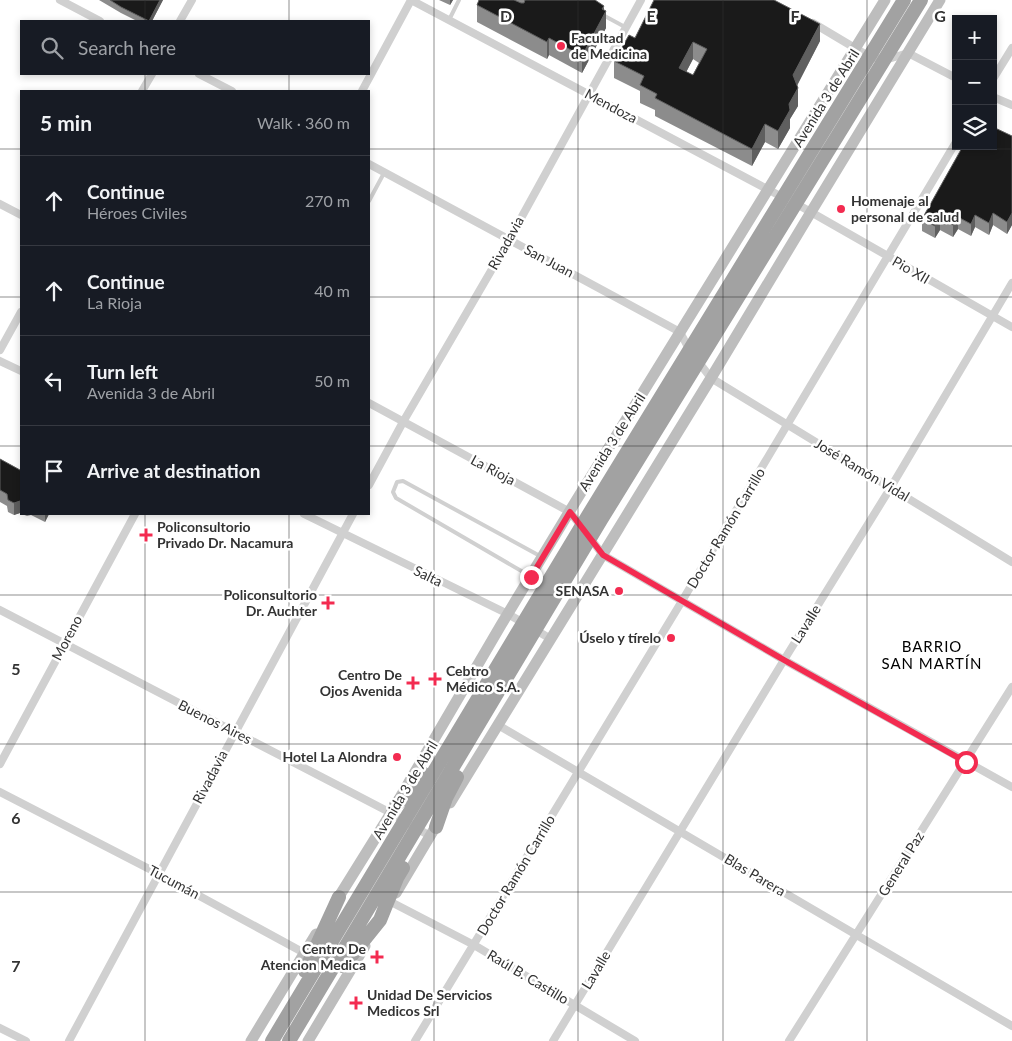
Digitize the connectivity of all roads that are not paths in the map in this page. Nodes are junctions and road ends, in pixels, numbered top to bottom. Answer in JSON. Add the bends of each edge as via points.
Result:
{"nodes":[{"id":1,"x":60,"y":0,"type":"edge"},
{"id":2,"x":192,"y":0,"type":"edge"},
{"id":3,"x":411,"y":0,"type":"edge"},
{"id":4,"x":459,"y":0,"type":"edge"},
{"id":5,"x":640,"y":0,"type":"edge"},
{"id":6,"x":885,"y":0,"type":"edge"},
{"id":7,"x":904,"y":0,"type":"edge"},
{"id":8,"x":921,"y":0,"type":"edge"},
{"id":9,"x":940,"y":0,"type":"edge"},
{"id":10,"x":592,"y":9,"type":"edge"},
{"id":11,"x":806,"y":19,"type":"edge"},
{"id":12,"x":98,"y":20,"type":"edge"},
{"id":13,"x":181,"y":20,"type":"edge"},
{"id":14,"x":449,"y":20,"type":"junction"},
{"id":15,"x":625,"y":28,"type":"junction"},
{"id":16,"x":856,"y":48,"type":"junction"},
{"id":17,"x":1012,"y":48,"type":"edge"},
{"id":18,"x":908,"y":53,"type":"junction"},
{"id":19,"x":870,"y":57,"type":"junction"},
{"id":20,"x":885,"y":60,"type":"junction"},
{"id":21,"x":997,"y":72,"type":"edge"},
{"id":22,"x":151,"y":75,"type":"edge"},
{"id":23,"x":201,"y":75,"type":"edge"},
{"id":24,"x":952,"y":76,"type":"edge"},
{"id":25,"x":143,"y":90,"type":"edge"},
{"id":26,"x":230,"y":90,"type":"edge"},
{"id":27,"x":363,"y":90,"type":"edge"},
{"id":28,"x":588,"y":94,"type":"junction"},
{"id":29,"x":997,"y":99,"type":"edge"},
{"id":30,"x":1012,"y":106,"type":"edge"},
{"id":31,"x":952,"y":149,"type":"edge"},
{"id":32,"x":370,"y":165,"type":"edge"},
{"id":33,"x":384,"y":173,"type":"junction"},
{"id":34,"x":769,"y":190,"type":"junction"},
{"id":35,"x":783,"y":197,"type":"junction"},
{"id":36,"x":370,"y":199,"type":"edge"},
{"id":37,"x":0,"y":204,"type":"edge"},
{"id":38,"x":796,"y":204,"type":"junction"},
{"id":39,"x":811,"y":212,"type":"junction"},
{"id":40,"x":20,"y":214,"type":"edge"},
{"id":41,"x":509,"y":240,"type":"junction"},
{"id":42,"x":887,"y":256,"type":"junction"},
{"id":43,"x":1012,"y":283,"type":"edge"},
{"id":44,"x":20,"y":314,"type":"edge"},
{"id":45,"x":992,"y":316,"type":"junction"},
{"id":46,"x":1012,"y":328,"type":"edge"},
{"id":47,"x":680,"y":332,"type":"junction"},
{"id":48,"x":0,"y":350,"type":"edge"},
{"id":49,"x":690,"y":350,"type":"junction"},
{"id":50,"x":0,"y":361,"type":"edge"},
{"id":51,"x":699,"y":363,"type":"junction"},
{"id":52,"x":20,"y":371,"type":"edge"},
{"id":53,"x":712,"y":378,"type":"junction"},
{"id":54,"x":370,"y":404,"type":"edge"},
{"id":55,"x":403,"y":422,"type":"junction"},
{"id":56,"x":786,"y":425,"type":"junction"},
{"id":57,"x":370,"y":482,"type":"edge"},
{"id":58,"x":891,"y":487,"type":"junction"},
{"id":59,"x":570,"y":512,"type":"junction"},
{"id":60,"x":134,"y":515,"type":"edge"},
{"id":61,"x":306,"y":515,"type":"edge"},
{"id":62,"x":352,"y":515,"type":"edge"},
{"id":63,"x":581,"y":527,"type":"junction"},
{"id":64,"x":342,"y":534,"type":"junction"},
{"id":65,"x":590,"y":540,"type":"junction"},
{"id":66,"x":603,"y":555,"type":"junction"},
{"id":67,"x":542,"y":557,"type":"junction"},
{"id":68,"x":1012,"y":562,"type":"edge"},
{"id":69,"x":531,"y":577,"type":"junction"},
{"id":70,"x":682,"y":601,"type":"junction"},
{"id":71,"x":0,"y":610,"type":"edge"},
{"id":72,"x":508,"y":614,"type":"junction"},
{"id":73,"x":530,"y":627,"type":"junction"},
{"id":74,"x":551,"y":638,"type":"junction"},
{"id":75,"x":64,"y":644,"type":"junction"},
{"id":76,"x":784,"y":660,"type":"junction"},
{"id":77,"x":497,"y":680,"type":"junction"},
{"id":78,"x":1012,"y":687,"type":"edge"},
{"id":79,"x":498,"y":725,"type":"junction"},
{"id":80,"x":234,"y":732,"type":"junction"},
{"id":81,"x":966,"y":762,"type":"junction"},
{"id":82,"x":0,"y":764,"type":"edge"},
{"id":83,"x":578,"y":771,"type":"junction"},
{"id":84,"x":1012,"y":787,"type":"edge"},
{"id":85,"x":0,"y":792,"type":"edge"},
{"id":86,"x":394,"y":809,"type":"junction"},
{"id":87,"x":422,"y":829,"type":"junction"},
{"id":88,"x":680,"y":831,"type":"junction"},
{"id":89,"x":159,"y":874,"type":"junction"},
{"id":90,"x":339,"y":897,"type":"joint"},
{"id":91,"x":391,"y":902,"type":"junction"},
{"id":92,"x":380,"y":920,"type":"junction"},
{"id":93,"x":856,"y":935,"type":"junction"},
{"id":94,"x":474,"y":945,"type":"junction"},
{"id":95,"x":326,"y":965,"type":"junction"},
{"id":96,"x":575,"y":1005,"type":"junction"},
{"id":97,"x":1012,"y":1026,"type":"edge"},
{"id":98,"x":0,"y":1028,"type":"edge"},
{"id":99,"x":26,"y":1041,"type":"edge"},
{"id":100,"x":69,"y":1041,"type":"edge"},
{"id":101,"x":251,"y":1041,"type":"edge"},
{"id":102,"x":271,"y":1041,"type":"edge"},
{"id":103,"x":291,"y":1041,"type":"edge"},
{"id":104,"x":308,"y":1041,"type":"edge"},
{"id":105,"x":415,"y":1041,"type":"edge"},
{"id":106,"x":553,"y":1041,"type":"edge"},
{"id":107,"x":635,"y":1041,"type":"edge"},
{"id":108,"x":790,"y":1041,"type":"edge"}],
"edges":[{"from":1,"to":12,"type":"street"},
{"from":2,"to":13,"type":"street"},
{"from":3,"to":14,"type":"street","name":"Mendoza"},
{"from":3,"to":27,"type":"street"},
{"from":4,"to":14,"type":"lane"},
{"from":5,"to":15,"type":"street","name":"Rivadavia"},
{"from":6,"to":16,"type":"main road","name":"Avenida 3 de Abril"},
{"from":7,"to":19,"type":"highway","name":"Avenida 3 de Abril"},
{"from":8,"to":20,"type":"highway","name":"Avenida 3 de Abril"},
{"from":9,"to":18,"type":"main road","name":"Avenida 3 de Abril"},
{"from":10,"to":15,"type":"lane"},
{"from":11,"to":16,"type":"street"},
{"from":14,"to":28,"type":"street","name":"Mendoza"},
{"from":15,"to":28,"type":"street","name":"Rivadavia"},
{"from":16,"to":19,"type":"street"},
{"from":16,"to":34,"type":"main road","name":"Avenida 3 de Abril"},
{"from":17,"to":21,"type":"street"},
{"from":18,"to":20,"type":"street"},
{"from":18,"to":24,"type":"street"},
{"from":18,"to":39,"type":"main road","name":"Avenida 3 de Abril"},
{"from":19,"to":20,"type":"street"},
{"from":19,"to":35,"type":"highway","name":"Avenida 3 de Abril"},
{"from":20,"to":38,"type":"highway","name":"Avenida 3 de Abril"},
{"from":22,"to":25,"type":"street"},
{"from":23,"to":26,"type":"street"},
{"from":28,"to":34,"type":"street","name":"Mendoza"},
{"from":28,"to":41,"type":"street","name":"Rivadavia"},
{"from":29,"to":30,"type":"street"},
{"from":31,"to":42,"type":"street","name":"Doctor Ramón Carrillo"},
{"from":32,"to":33,"type":"street","name":"San Juan"},
{"from":33,"to":36,"type":"lane"},
{"from":33,"to":41,"type":"street","name":"San Juan"},
{"from":34,"to":35,"type":"street","name":"Mendoza"},
{"from":34,"to":47,"type":"main road","name":"Avenida 3 de Abril"},
{"from":35,"to":38,"type":"street","name":"Mendoza"},
{"from":35,"to":49,"type":"highway","name":"Avenida 3 de Abril"},
{"from":37,"to":40,"type":"street"},
{"from":38,"to":39,"type":"street","name":"Mendoza"},
{"from":38,"to":51,"type":"highway","name":"Avenida 3 de Abril"},
{"from":39,"to":42,"type":"street","name":"Pio XII"},
{"from":39,"to":53,"type":"main road","name":"Avenida 3 de Abril"},
{"from":41,"to":47,"type":"street","name":"San Juan"},
{"from":41,"to":55,"type":"street","name":"Rivadavia"},
{"from":42,"to":45,"type":"street","name":"Pio XII"},
{"from":42,"to":56,"type":"street","name":"Doctor Ramón Carrillo"},
{"from":43,"to":45,"type":"street","name":"Lavalle"},
{"from":44,"to":48,"type":"street"},
{"from":45,"to":46,"type":"street","name":"Pio XII"},
{"from":45,"to":58,"type":"street","name":"Lavalle"},
{"from":47,"to":49,"type":"street"},
{"from":47,"to":59,"type":"main road","name":"Avenida 3 de Abril"},
{"from":49,"to":51,"type":"street"},
{"from":49,"to":63,"type":"highway","name":"Avenida 3 de Abril"},
{"from":50,"to":52,"type":"street"},
{"from":51,"to":53,"type":"street"},
{"from":51,"to":65,"type":"highway","name":"Avenida 3 de Abril"},
{"from":53,"to":56,"type":"street","name":"José Ramón Vidal"},
{"from":53,"to":66,"type":"main road","name":"Avenida 3 de Abril"},
{"from":54,"to":55,"type":"street","name":"La Rioja"},
{"from":55,"to":57,"type":"street","name":"Rivadavia"},
{"from":55,"to":59,"type":"street","name":"La Rioja"},
{"from":56,"to":58,"type":"street","name":"José Ramón Vidal"},
{"from":56,"to":70,"type":"street","name":"Doctor Ramón Carrillo"},
{"from":58,"to":68,"type":"street","name":"José Ramón Vidal"},
{"from":58,"to":76,"type":"street","name":"Lavalle"},
{"from":59,"to":63,"type":"street","name":"La Rioja"},
{"from":59,"to":67,"type":"main road","name":"Avenida 3 de Abril"},
{"from":60,"to":75,"type":"street","name":"Moreno"},
{"from":61,"to":64,"type":"street","name":"Salta"},
{"from":62,"to":64,"type":"street","name":"Rivadavia"},
{"from":63,"to":65,"type":"street","name":"La Rioja"},
{"from":63,"to":73,"type":"highway","name":"Avenida 3 de Abril"},
{"from":64,"to":72,"type":"street","name":"Salta"},
{"from":64,"to":80,"type":"street","name":"Rivadavia"},
{"from":65,"to":66,"type":"street","name":"La Rioja"},
{"from":65,"to":73,"type":"highway","name":"Avenida 3 de Abril"},
{"from":66,"to":70,"type":"street","name":"La Rioja"},
{"from":66,"to":74,"type":"main road","name":"Avenida 3 de Abril"},
{"from":67,"to":69,"type":"main road","name":"Avenida 3 de Abril"},
{"from":67,"to":69,"type":"lane","via":[[402,481],[397,482],[393,492],[396,498]]},
{"from":69,"to":72,"type":"main road","name":"Avenida 3 de Abril"},
{"from":70,"to":76,"type":"street","name":"La Rioja"},
{"from":70,"to":83,"type":"street","name":"Doctor Ramón Carrillo"},
{"from":71,"to":75,"type":"street","name":"Buenos Aires"},
{"from":72,"to":73,"type":"street","name":"Salta"},
{"from":72,"to":86,"type":"main road","name":"Avenida 3 de Abril"},
{"from":73,"to":74,"type":"street","name":"Salta"},
{"from":73,"to":77,"type":"highway","name":"Avenida 3 de Abril"},
{"from":74,"to":79,"type":"main road","name":"Avenida 3 de Abril"},
{"from":75,"to":80,"type":"street","name":"Buenos Aires"},
{"from":75,"to":82,"type":"street","name":"Moreno"},
{"from":76,"to":81,"type":"street","name":"La Rioja"},
{"from":76,"to":88,"type":"street","name":"Lavalle"},
{"from":77,"to":86,"type":"highway","via":[[418,783]]},
{"from":77,"to":87,"type":"highway","name":"Avenida 3 de Abril"},
{"from":77,"to":87,"type":"highway","via":[[474,748],[446,798]]},
{"from":78,"to":81,"type":"street","name":"General Paz"},
{"from":79,"to":83,"type":"street","name":"Blas Parera"},
{"from":79,"to":87,"type":"main road","name":"Avenida 3 de Abril"},
{"from":80,"to":86,"type":"street","name":"Buenos Aires"},
{"from":80,"to":89,"type":"street","name":"Rivadavia"},
{"from":81,"to":84,"type":"street","name":"La Rioja"},
{"from":81,"to":93,"type":"street","name":"General Paz"},
{"from":83,"to":88,"type":"street","name":"Blas Parera"},
{"from":83,"to":94,"type":"street","name":"Doctor Ramón Carrillo"},
{"from":85,"to":89,"type":"street","name":"Tucumán"},
{"from":86,"to":87,"type":"street","name":"Buenos Aires"},
{"from":86,"to":90,"type":"main road","name":"Avenida 3 de Abril"},
{"from":87,"to":91,"type":"main road","name":"Avenida 3 de Abril"},
{"from":87,"to":92,"type":"highway"},
{"from":87,"to":95,"type":"highway","name":"Avenida 3 de Abril"},
{"from":88,"to":93,"type":"street","name":"Blas Parera"},
{"from":88,"to":96,"type":"street","name":"Lavalle"},
{"from":89,"to":95,"type":"street","name":"Tucumán"},
{"from":89,"to":100,"type":"street","name":"Rivadavia"},
{"from":90,"to":95,"type":"highway"},
{"from":91,"to":92,"type":"main road","name":"Avenida 3 de Abril"},
{"from":91,"to":94,"type":"street","name":"Raúl B. Castillo"},
{"from":92,"to":95,"type":"highway","via":[[350,956]]},
{"from":93,"to":97,"type":"street","name":"Blas Parera"},
{"from":93,"to":108,"type":"street","name":"General Paz"},
{"from":94,"to":96,"type":"street","name":"Raúl B. Castillo"},
{"from":94,"to":105,"type":"street","name":"Doctor Ramón Carrillo"},
{"from":95,"to":101,"type":"main road","name":"Avenida 3 de Abril"},
{"from":95,"to":102,"type":"highway"},
{"from":95,"to":103,"type":"highway"},
{"from":95,"to":104,"type":"main road","name":"Avenida 3 de Abril"},
{"from":96,"to":106,"type":"street","name":"Lavalle"},
{"from":96,"to":107,"type":"street","name":"Raúl B. Castillo"},
{"from":98,"to":99,"type":"street"}]}
